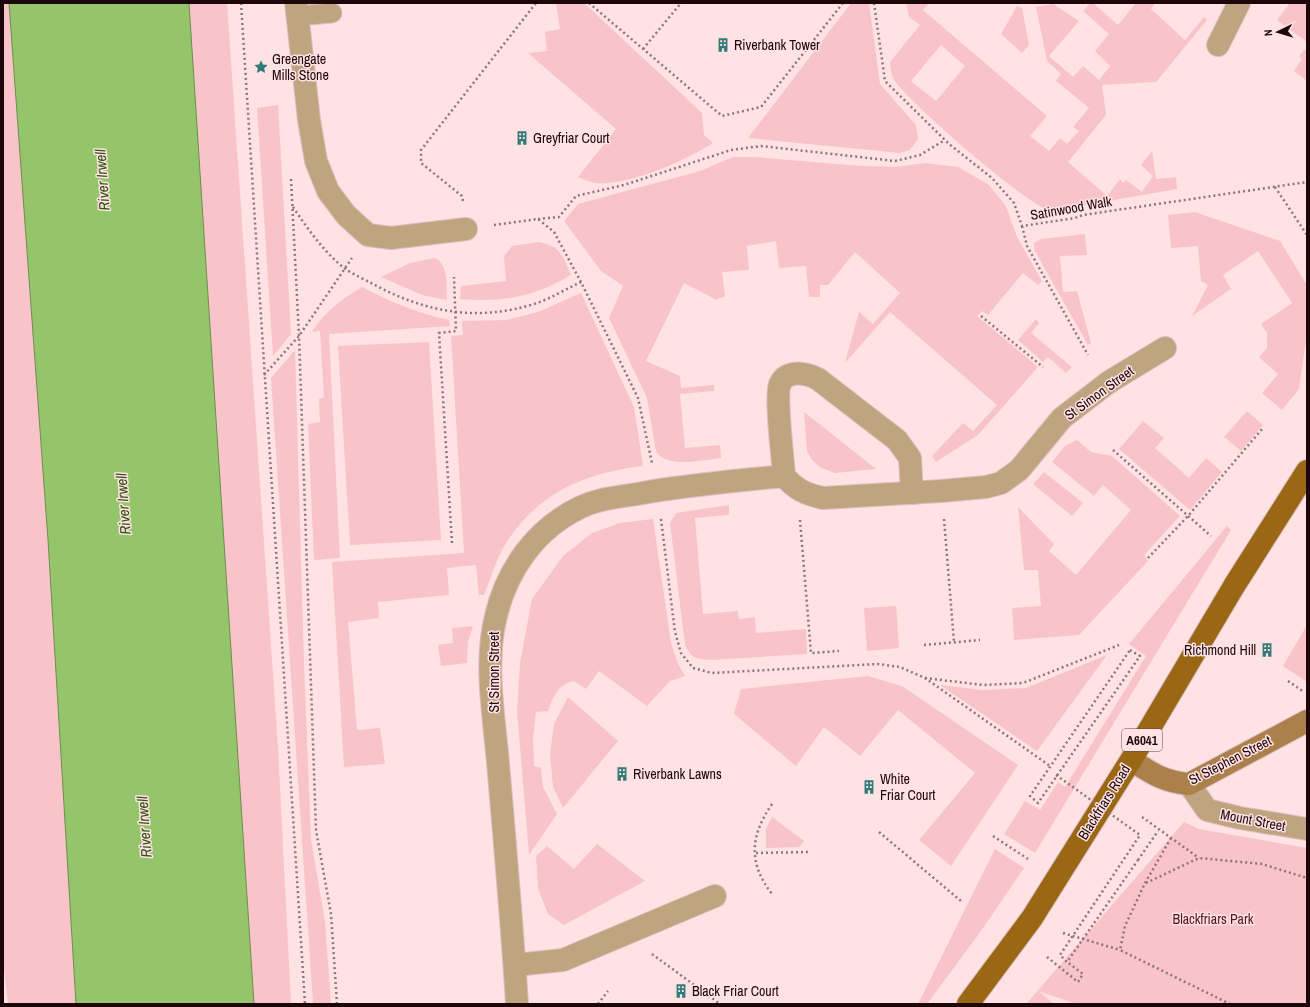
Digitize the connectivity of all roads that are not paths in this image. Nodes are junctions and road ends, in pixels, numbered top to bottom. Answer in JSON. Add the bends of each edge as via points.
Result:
{"nodes":[{"id":1,"x":1239,"y":3,"type":"edge"},
{"id":2,"x":296,"y":10,"type":"edge"},
{"id":3,"x":332,"y":13,"type":"dead end"},
{"id":4,"x":1218,"y":45,"type":"dead end"},
{"id":5,"x":466,"y":229,"type":"road end"},
{"id":6,"x":1165,"y":348,"type":"dead end"},
{"id":7,"x":1307,"y":471,"type":"edge"},
{"id":8,"x":784,"y":476,"type":"junction"},
{"id":9,"x":912,"y":493,"type":"junction"},
{"id":10,"x":1307,"y":721,"type":"edge"},
{"id":11,"x":1130,"y":760,"type":"junction"},
{"id":12,"x":1189,"y":784,"type":"junction"},
{"id":13,"x":1307,"y":829,"type":"edge"},
{"id":14,"x":715,"y":896,"type":"dead end"},
{"id":15,"x":514,"y":965,"type":"junction"},
{"id":16,"x":517,"y":1004,"type":"edge"},
{"id":17,"x":968,"y":1004,"type":"edge"}],
"edges":[{"from":1,"to":4,"type":"street"},
{"from":2,"to":3,"type":"lane"},
{"from":2,"to":5,"type":"street","via":[[316,161],[328,191],[346,215],[368,235],[391,238]]},
{"from":6,"to":9,"type":"street","name":"St Simon Street","via":[[1109,382],[1062,418],[1020,470],[1007,479],[986,487]]},
{"from":7,"to":11,"type":"main road","name":"Blackfriars Road","number":"A6041","via":[[1234,586]]},
{"from":8,"to":9,"type":"street","name":"St Simon Street","via":[[794,488],[807,495],[823,498]]},
{"from":8,"to":9,"type":"street","via":[[778,404],[780,385],[786,377],[808,374],[898,440],[910,458]]},
{"from":8,"to":15,"type":"street","name":"St Simon Street","via":[[658,490],[603,500],[581,507],[541,533],[529,546],[504,590],[491,638],[491,667]]},
{"from":10,"to":12,"type":"street","name":"St Stephen Street"},
{"from":11,"to":12,"type":"street","name":"St Stephen Street","via":[[1164,780]]},
{"from":11,"to":17,"type":"main road","name":"Blackfriars Road","number":"A6041","via":[[1032,918]]},
{"from":12,"to":13,"type":"street","name":"Mount Street","via":[[1207,810]]},
{"from":14,"to":15,"type":"street","via":[[563,960]]},
{"from":15,"to":16,"type":"street","name":"St Simon Street"}]}
